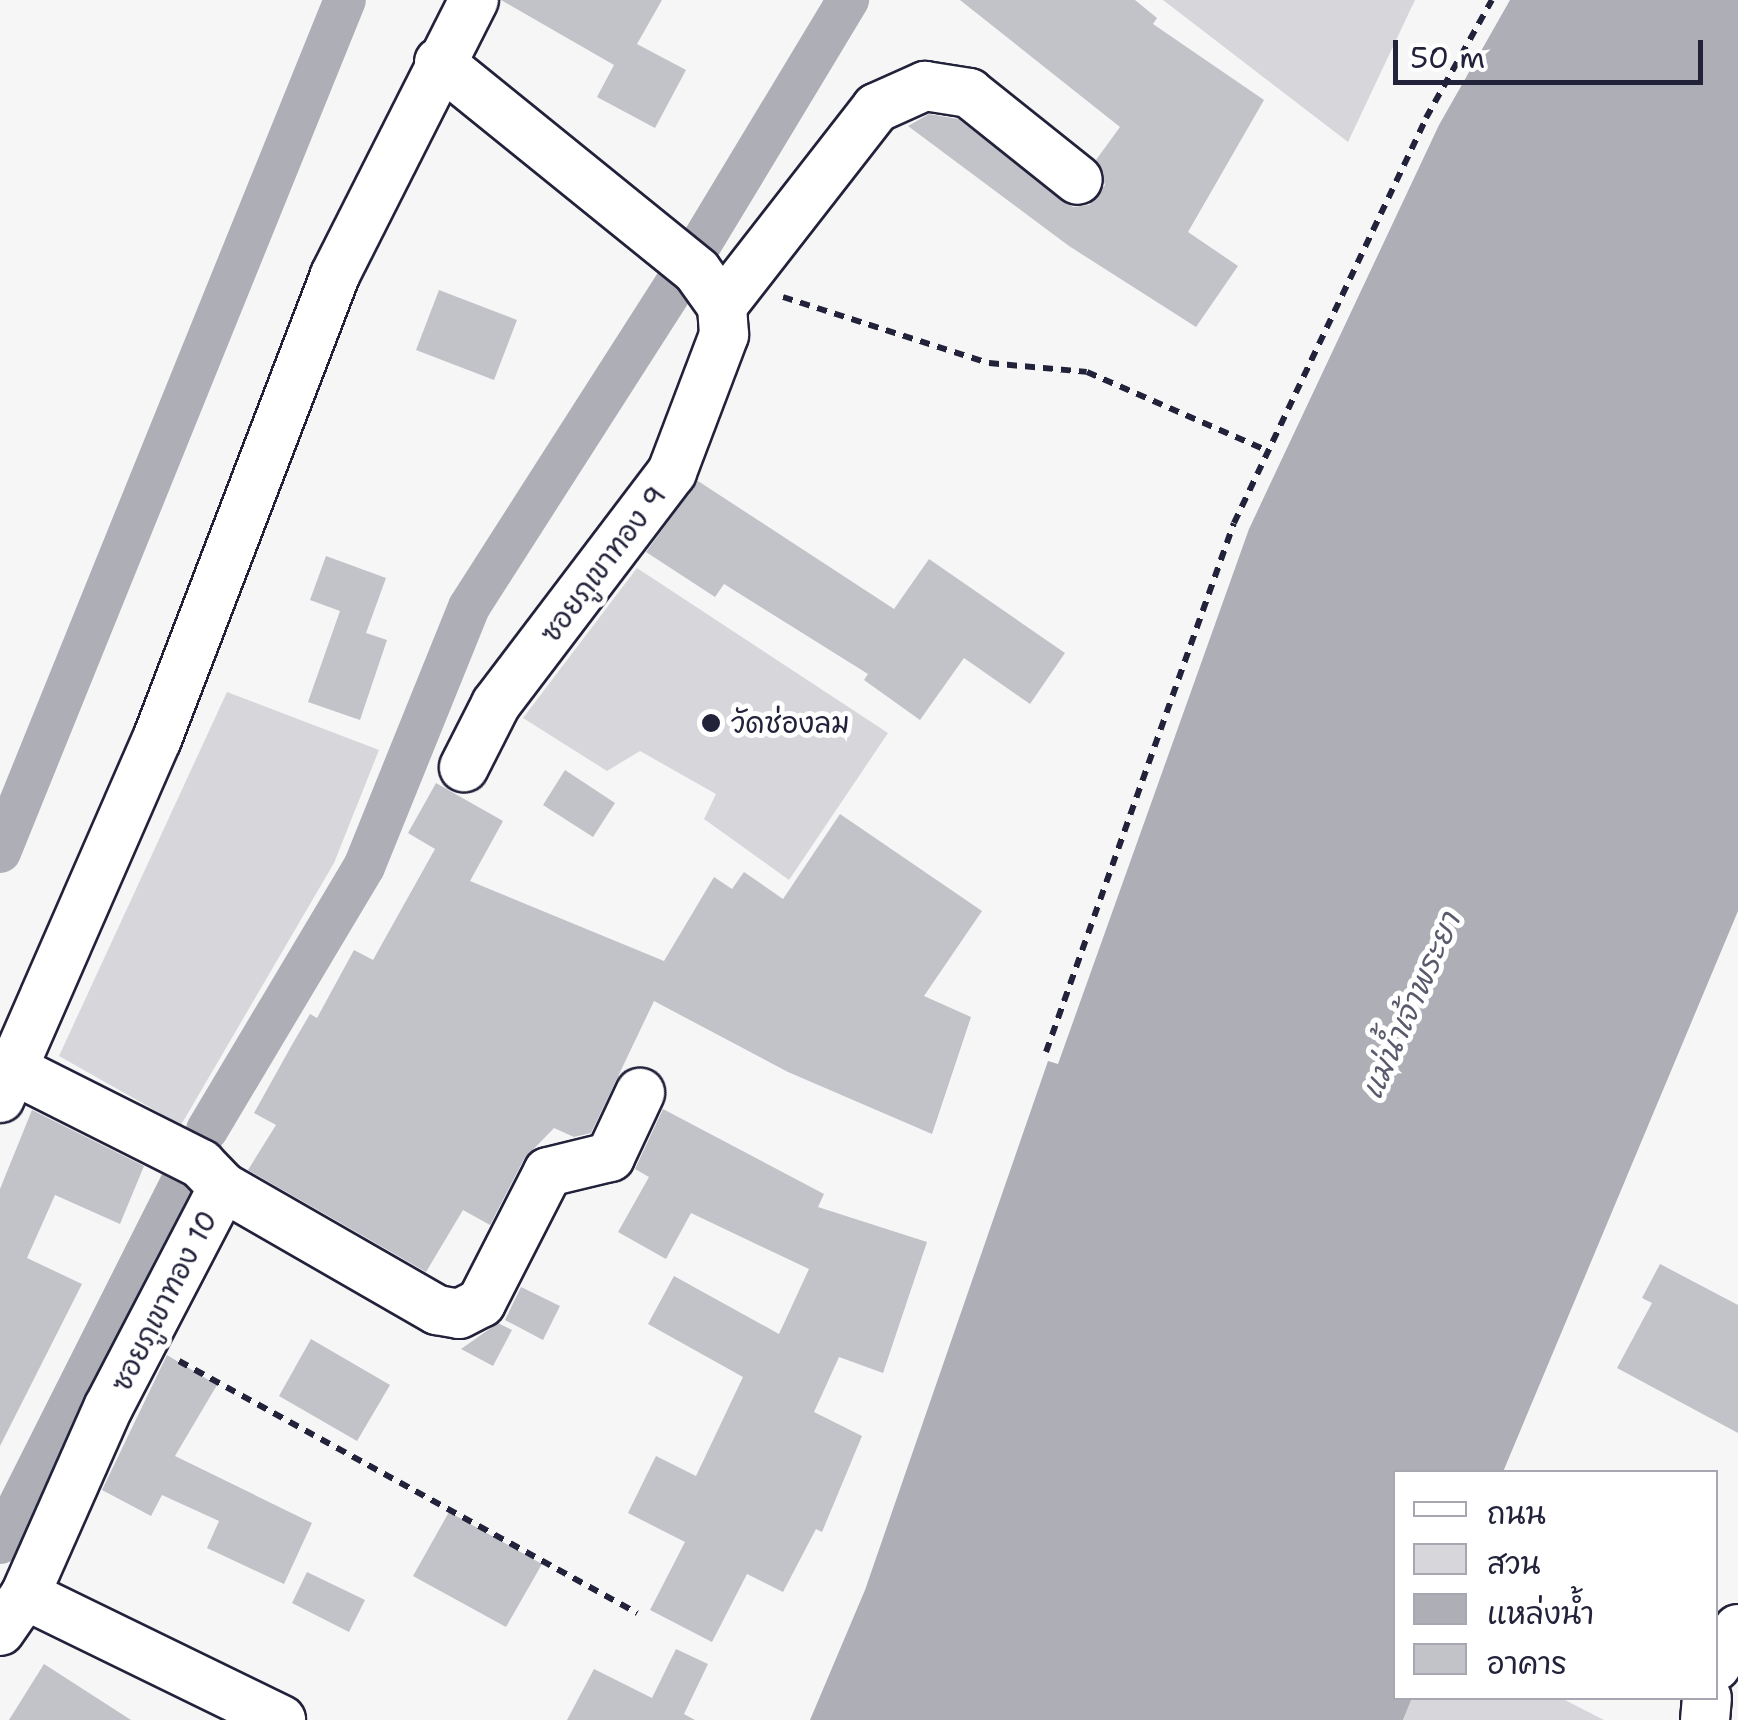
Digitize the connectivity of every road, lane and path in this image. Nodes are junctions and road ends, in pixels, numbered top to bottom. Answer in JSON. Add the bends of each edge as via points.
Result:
{"nodes":[{"id":1,"x":474,"y":0,"type":"edge"},
{"id":2,"x":1492,"y":0,"type":"edge"},
{"id":3,"x":438,"y":62,"type":"junction"},
{"id":4,"x":1078,"y":180,"type":"dead end"},
{"id":5,"x":722,"y":306,"type":"junction"},
{"id":6,"x":1268,"y":451,"type":"junction"},
{"id":7,"x":464,"y":767,"type":"dead end"},
{"id":8,"x":1046,"y":1052,"type":"dead end"},
{"id":9,"x":7,"y":1084,"type":"edge"},
{"id":10,"x":640,"y":1093,"type":"dead end"},
{"id":11,"x":223,"y":1187,"type":"junction"},
{"id":12,"x":143,"y":1341,"type":"junction"},
{"id":13,"x":12,"y":1613,"type":"edge"},
{"id":14,"x":637,"y":1614,"type":"dead end"},
{"id":15,"x":1738,"y":1629,"type":"edge"},
{"id":16,"x":1718,"y":1663,"type":"edge"},
{"id":17,"x":281,"y":1720,"type":"edge"}],
"edges":[{"from":1,"to":3,"type":"street"},
{"from":2,"to":6,"type":"path","via":[[1426,118]]},
{"from":3,"to":5,"type":"street","via":[[698,271]]},
{"from":3,"to":9,"type":"street","via":[[335,275],[156,739]]},
{"from":4,"to":5,"type":"street","via":[[969,93],[925,86],[876,108]]},
{"from":5,"to":6,"type":"path","via":[[795,296],[989,363],[1086,372]]},
{"from":5,"to":7,"type":"street","name":"ซอยภูเขาทอง 9","via":[[713,372],[672,472],[496,704]]},
{"from":6,"to":8,"type":"path","via":[[1234,523]]},
{"from":9,"to":11,"type":"street","name":"ซอยภูเขาทอง 10","via":[[202,1164]]},
{"from":10,"to":11,"type":"street","via":[[610,1157],[548,1172],[482,1302],[459,1314],[437,1310]]},
{"from":11,"to":12,"type":"street","name":"ซอยภูเขาทอง 10"},
{"from":12,"to":13,"type":"street","name":"ซอยภูเขาทอง 10"},
{"from":12,"to":14,"type":"path"},
{"from":13,"to":17,"type":"street"},
{"from":15,"to":16,"type":"street"}]}
